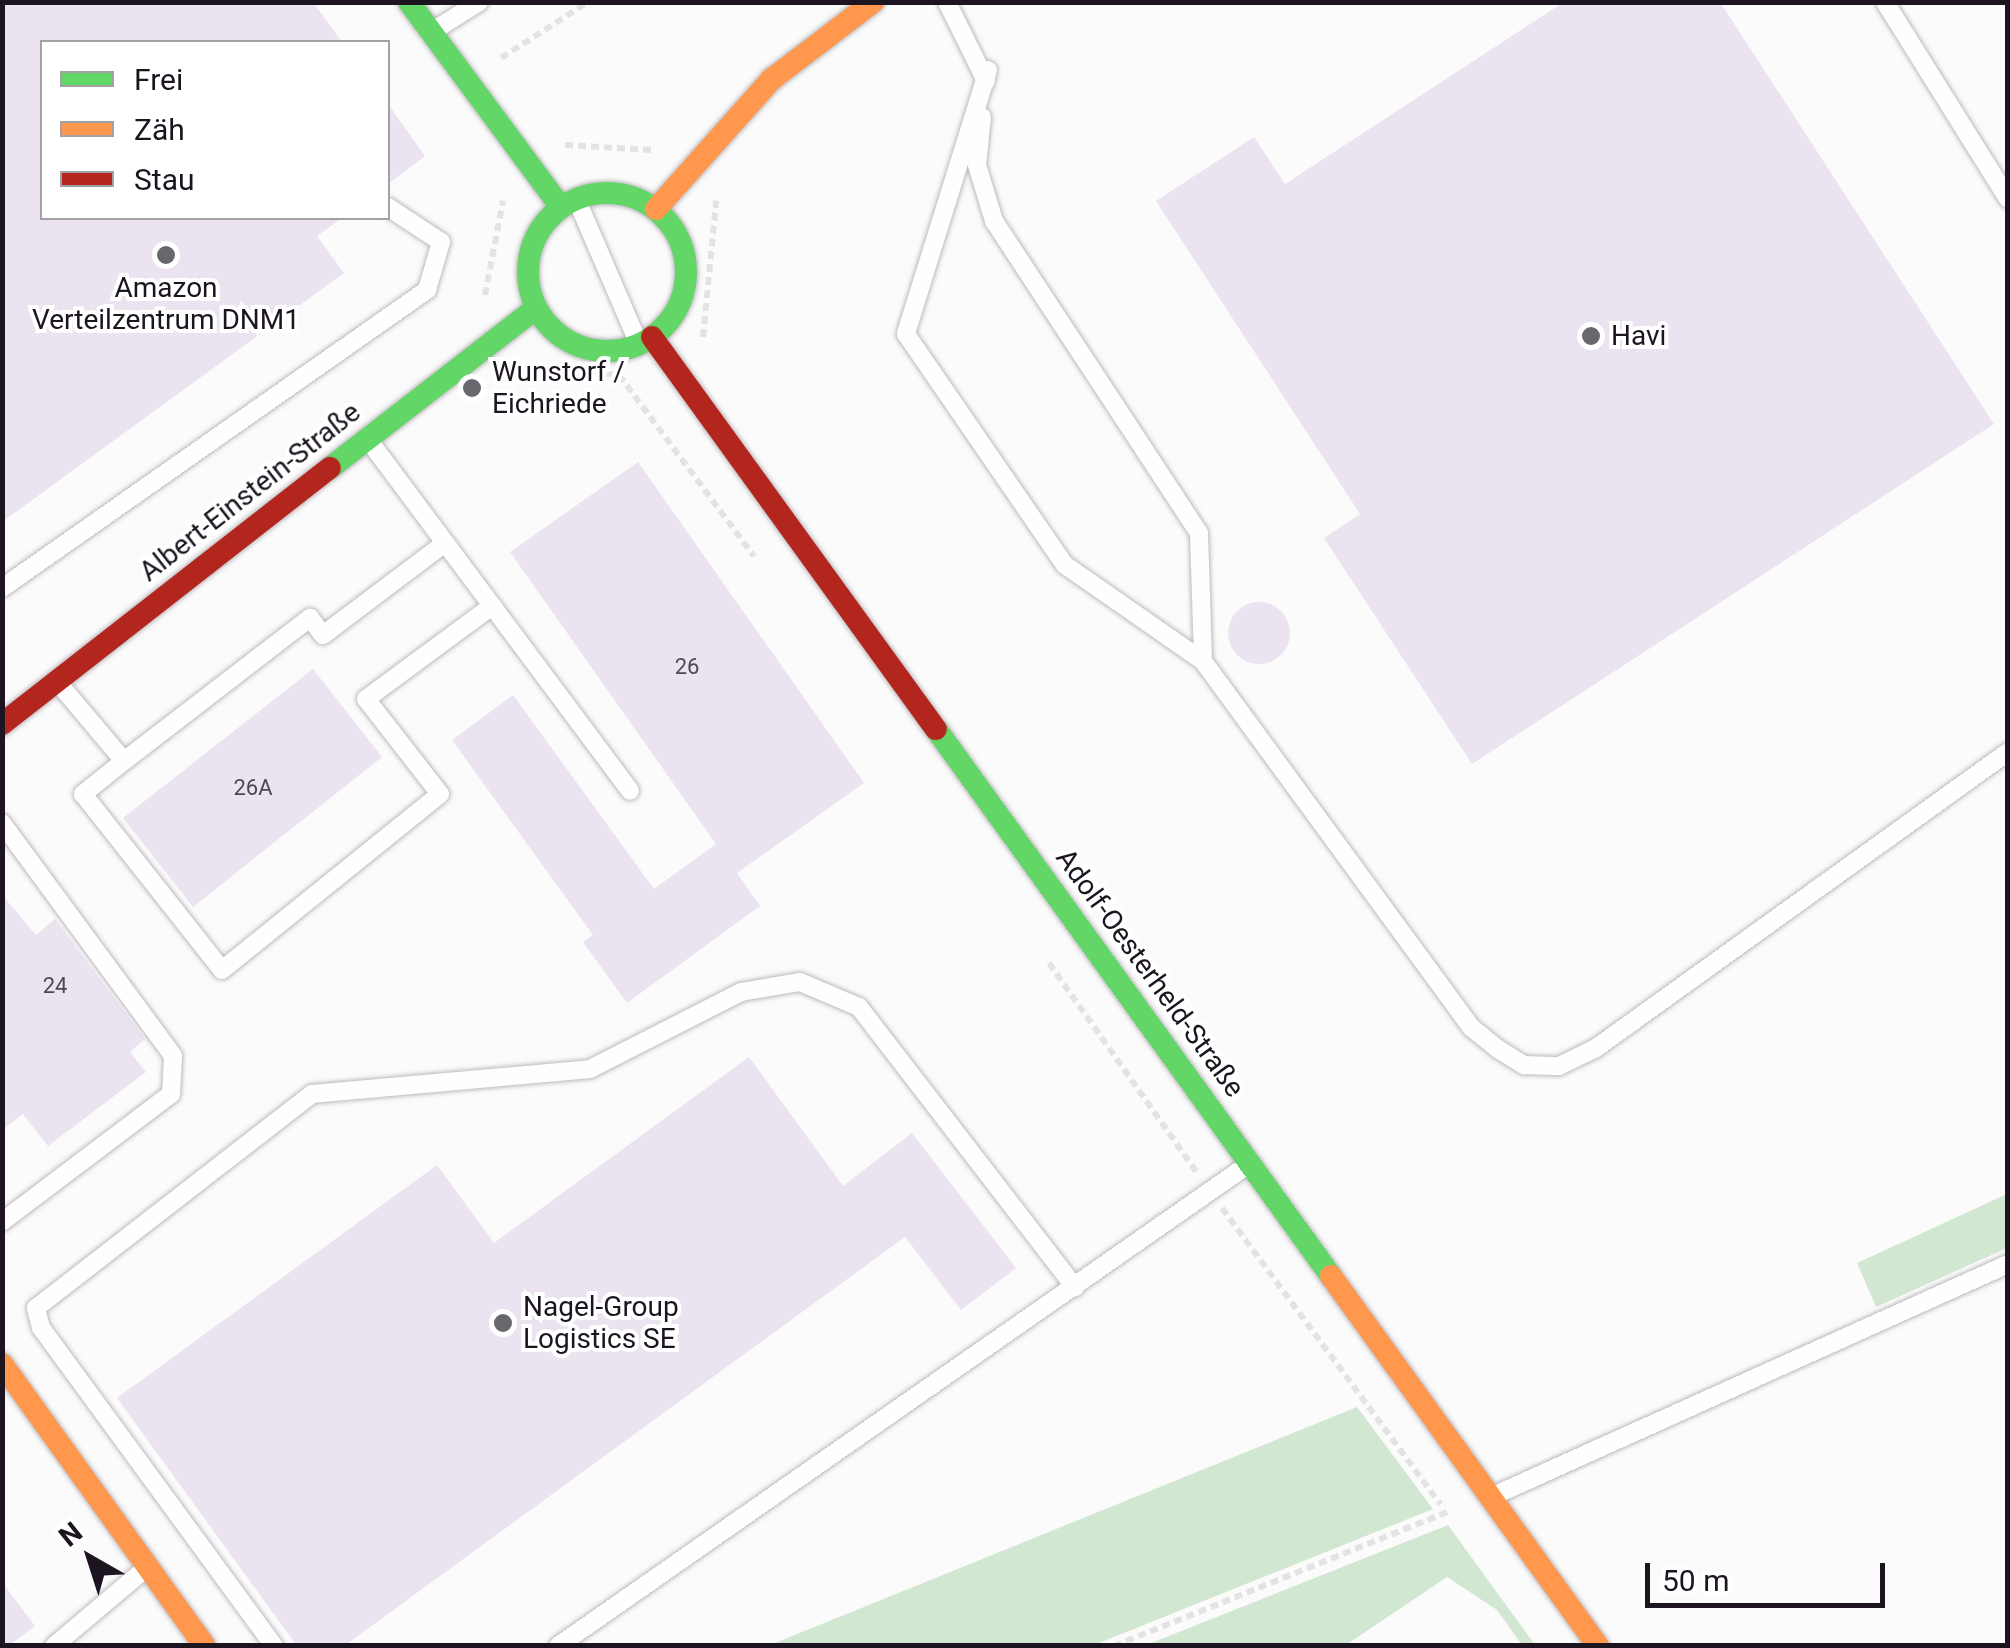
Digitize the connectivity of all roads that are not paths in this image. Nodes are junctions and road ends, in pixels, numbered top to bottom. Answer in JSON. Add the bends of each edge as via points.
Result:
{"nodes":[{"id":1,"x":409,"y":2,"type":"edge"},
{"id":2,"x":479,"y":2,"type":"edge"},
{"id":3,"x":873,"y":2,"type":"edge"},
{"id":4,"x":947,"y":2,"type":"edge"},
{"id":5,"x":1885,"y":2,"type":"edge"},
{"id":6,"x":431,"y":32,"type":"junction"},
{"id":7,"x":988,"y":70,"type":"junction"},
{"id":8,"x":2008,"y":199,"type":"edge"},
{"id":9,"x":568,"y":202,"type":"junction"},
{"id":10,"x":390,"y":208,"type":"edge"},
{"id":11,"x":656,"y":208,"type":"junction"},
{"id":12,"x":536,"y":308,"type":"junction"},
{"id":13,"x":646,"y":341,"type":"junction"},
{"id":14,"x":366,"y":438,"type":"junction"},
{"id":15,"x":445,"y":542,"type":"junction"},
{"id":16,"x":2,"y":588,"type":"edge"},
{"id":17,"x":492,"y":606,"type":"junction"},
{"id":18,"x":1203,"y":661,"type":"junction"},
{"id":19,"x":57,"y":681,"type":"junction"},
{"id":20,"x":2,"y":724,"type":"edge"},
{"id":21,"x":2008,"y":752,"type":"edge"},
{"id":22,"x":124,"y":761,"type":"junction"},
{"id":23,"x":630,"y":791,"type":"dead end"},
{"id":24,"x":2,"y":823,"type":"edge"},
{"id":25,"x":1250,"y":1163,"type":"junction"},
{"id":26,"x":2,"y":1222,"type":"edge"},
{"id":27,"x":2008,"y":1264,"type":"edge"},
{"id":28,"x":1075,"y":1287,"type":"junction"},
{"id":29,"x":2,"y":1364,"type":"edge"},
{"id":30,"x":1491,"y":1498,"type":"junction"},
{"id":31,"x":149,"y":1566,"type":"junction"},
{"id":32,"x":54,"y":1646,"type":"edge"},
{"id":33,"x":204,"y":1646,"type":"edge"},
{"id":34,"x":274,"y":1646,"type":"edge"},
{"id":35,"x":558,"y":1646,"type":"edge"},
{"id":36,"x":1598,"y":1646,"type":"edge"}],
"edges":[{"from":1,"to":6,"type":"street"},
{"from":2,"to":6,"type":"lane"},
{"from":3,"to":11,"type":"street","via":[[772,79]]},
{"from":4,"to":7,"type":"lane"},
{"from":5,"to":8,"type":"lane"},
{"from":6,"to":9,"type":"street"},
{"from":7,"to":18,"type":"lane","via":[[976,165],[994,221],[1199,533]]},
{"from":7,"to":18,"type":"lane","via":[[906,334],[1065,565]]},
{"from":9,"to":11,"type":"street","via":[[618,192]]},
{"from":9,"to":12,"type":"street","via":[[535,236],[527,266]]},
{"from":9,"to":13,"type":"lane"},
{"from":10,"to":16,"type":"lane","via":[[441,242],[427,290]]},
{"from":11,"to":13,"type":"street","via":[[684,249],[687,274],[682,298]]},
{"from":12,"to":13,"type":"street","via":[[550,328],[592,350]]},
{"from":12,"to":14,"type":"street","name":"Albert-Einstein-Straße"},
{"from":13,"to":25,"type":"street","name":"Adolf-Oesterheld-Straße"},
{"from":14,"to":15,"type":"lane"},
{"from":14,"to":19,"type":"street","name":"Albert-Einstein-Straße"},
{"from":15,"to":17,"type":"lane"},
{"from":15,"to":22,"type":"lane","via":[[323,635],[310,618]]},
{"from":17,"to":22,"type":"lane","via":[[366,698],[440,794],[222,970],[83,794]]},
{"from":17,"to":23,"type":"lane"},
{"from":18,"to":21,"type":"lane","via":[[1472,1028],[1524,1065],[1559,1066],[1596,1048]]},
{"from":19,"to":20,"type":"street","name":"Albert-Einstein-Straße"},
{"from":19,"to":22,"type":"lane"},
{"from":24,"to":26,"type":"lane","via":[[173,1056],[171,1094]]},
{"from":25,"to":28,"type":"lane"},
{"from":25,"to":30,"type":"street","name":"Adolf-Oesterheld-Straße"},
{"from":27,"to":30,"type":"lane"},
{"from":28,"to":34,"type":"lane","via":[[859,1007],[800,982],[741,992],[590,1068],[312,1094],[36,1308],[41,1328]]},
{"from":28,"to":35,"type":"lane"},
{"from":29,"to":31,"type":"street"},
{"from":30,"to":36,"type":"street","name":"Adolf-Oesterheld-Straße"},
{"from":31,"to":32,"type":"lane"},
{"from":31,"to":33,"type":"street"}]}
